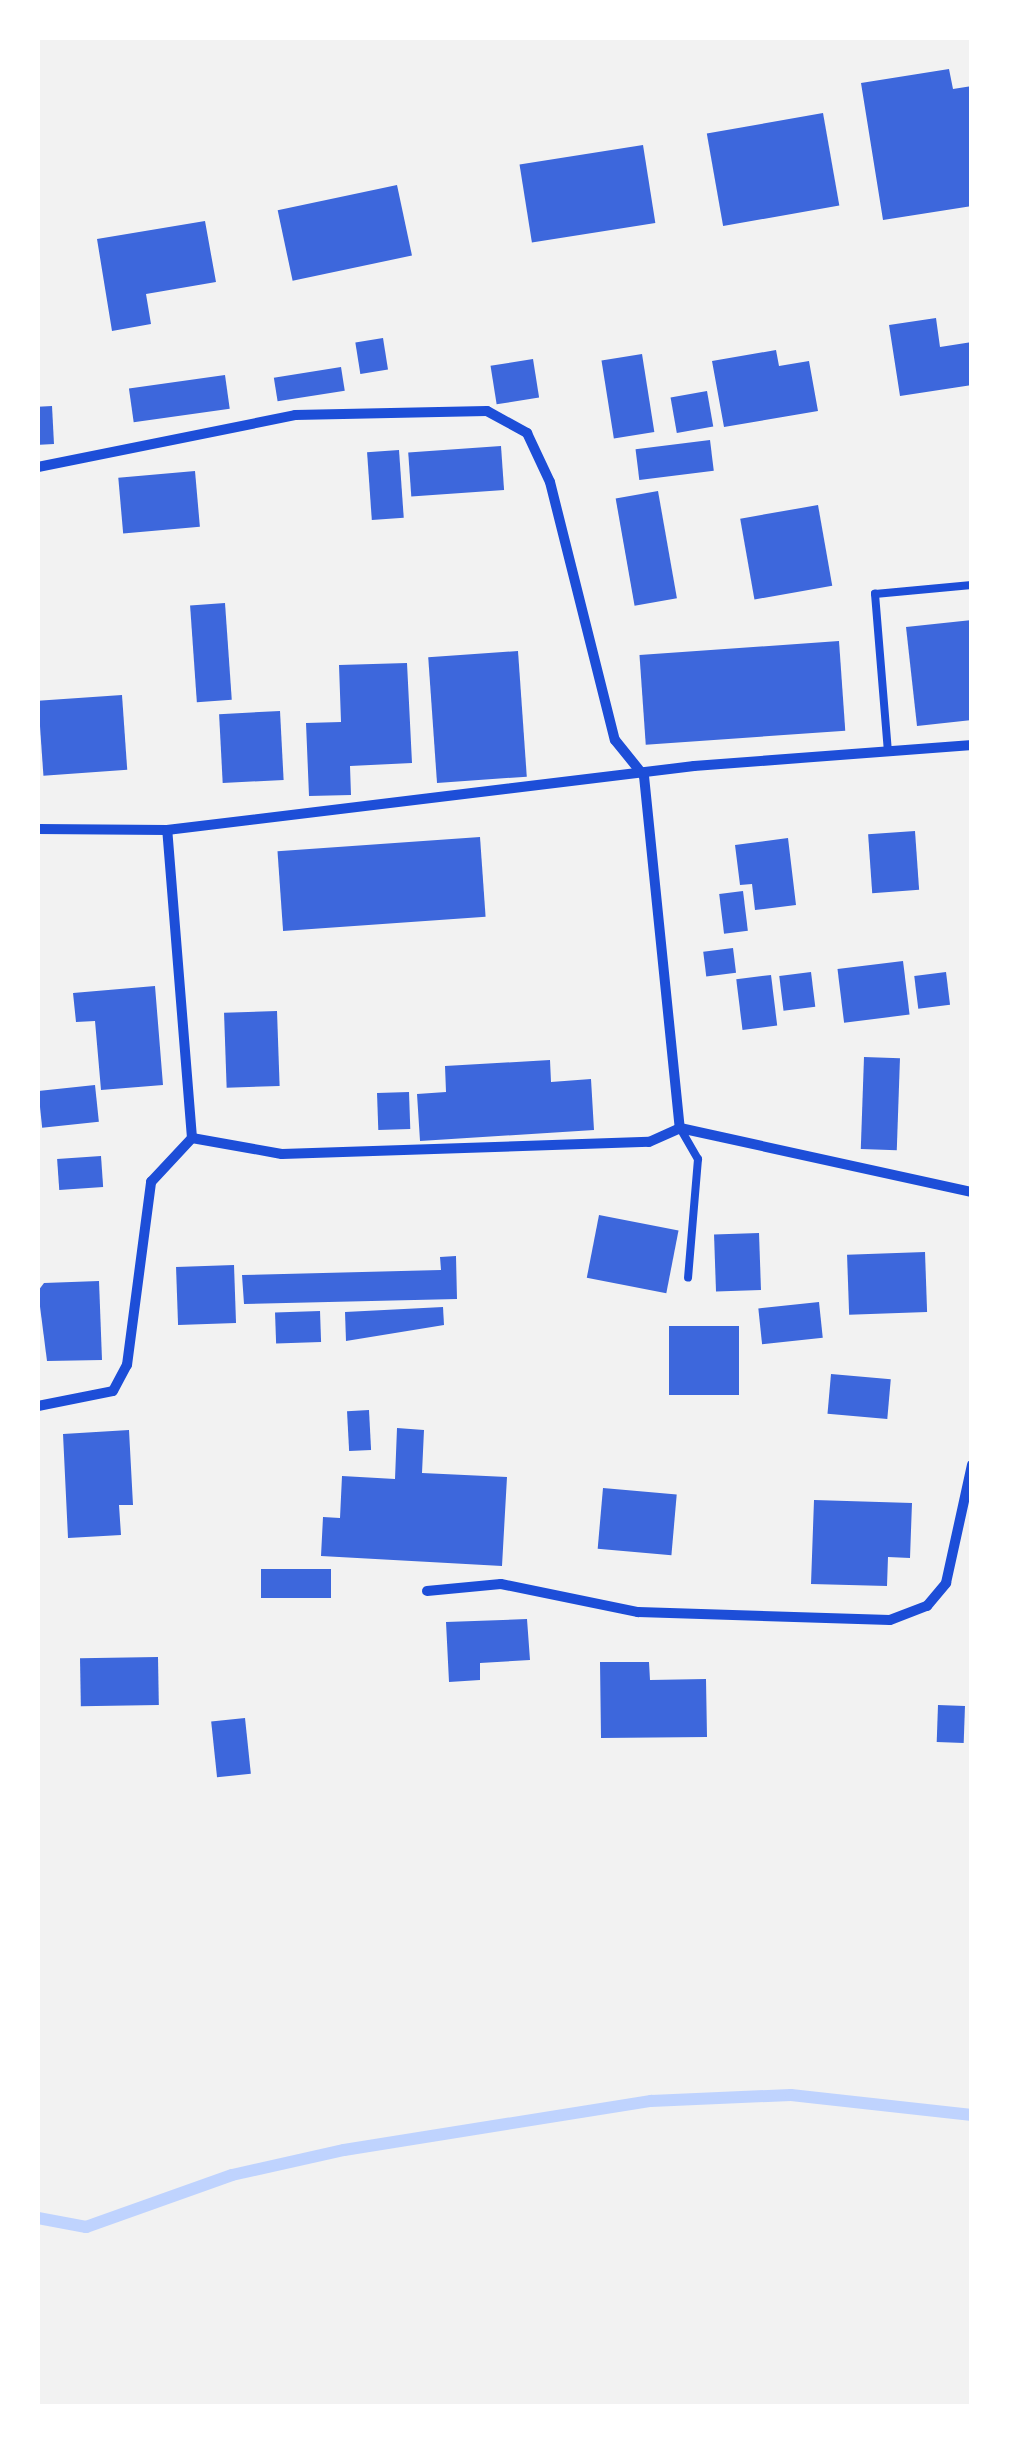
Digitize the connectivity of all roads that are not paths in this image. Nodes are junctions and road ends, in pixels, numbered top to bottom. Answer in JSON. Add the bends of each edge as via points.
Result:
{"nodes":[{"id":1,"x":38,"y":467,"type":"edge"},
{"id":2,"x":972,"y":585,"type":"edge"},
{"id":3,"x":972,"y":745,"type":"edge"},
{"id":4,"x":888,"y":752,"type":"junction"},
{"id":5,"x":644,"y":776,"type":"junction"},
{"id":6,"x":38,"y":829,"type":"edge"},
{"id":7,"x":167,"y":830,"type":"junction"},
{"id":8,"x":680,"y":1128,"type":"junction"},
{"id":9,"x":192,"y":1138,"type":"junction"},
{"id":10,"x":972,"y":1192,"type":"edge"},
{"id":11,"x":688,"y":1278,"type":"dead end"},
{"id":12,"x":38,"y":1406,"type":"edge"},
{"id":13,"x":972,"y":1465,"type":"edge"},
{"id":14,"x":427,"y":1591,"type":"dead end"}],
"edges":[{"from":1,"to":5,"type":"street","via":[[294,415],[486,412],[527,433],[550,482],[615,740]]},
{"from":2,"to":4,"type":"lane","via":[[875,594]]},
{"from":3,"to":4,"type":"street"},
{"from":4,"to":5,"type":"street"},
{"from":5,"to":7,"type":"street"},
{"from":5,"to":8,"type":"street"},
{"from":6,"to":7,"type":"street"},
{"from":7,"to":9,"type":"street"},
{"from":8,"to":9,"type":"street","via":[[648,1142],[282,1154]]},
{"from":8,"to":10,"type":"street"},
{"from":8,"to":11,"type":"lane","via":[[698,1160]]},
{"from":9,"to":12,"type":"street","via":[[151,1182],[128,1365],[113,1390]]},
{"from":13,"to":14,"type":"street","via":[[946,1583],[926,1606],[890,1620],[638,1612],[502,1584]]}]}
